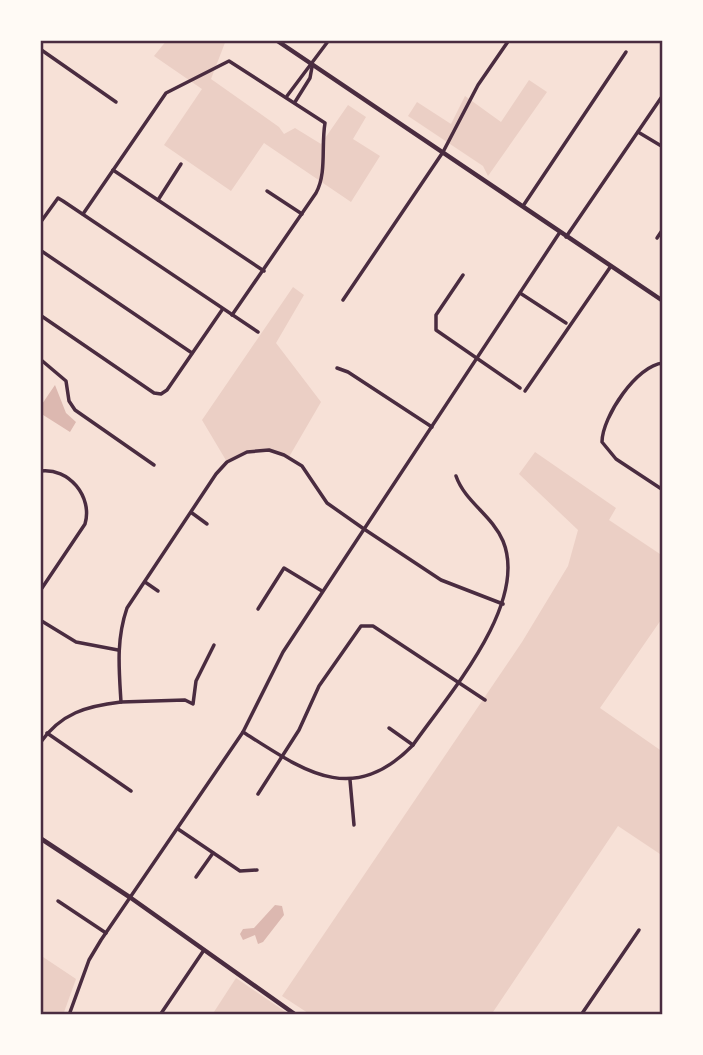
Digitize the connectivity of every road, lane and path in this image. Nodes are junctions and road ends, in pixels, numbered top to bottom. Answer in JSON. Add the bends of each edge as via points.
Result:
{"nodes":[{"id":1,"x":276,"y":40,"type":"edge"},
{"id":2,"x":329,"y":40,"type":"edge"},
{"id":3,"x":509,"y":40,"type":"edge"},
{"id":4,"x":40,"y":50,"type":"edge"},
{"id":5,"x":625,"y":52,"type":"dead end"},
{"id":6,"x":313,"y":65,"type":"junction"},
{"id":7,"x":663,"y":95,"type":"edge"},
{"id":8,"x":286,"y":96,"type":"junction"},
{"id":9,"x":116,"y":102,"type":"dead end"},
{"id":10,"x":295,"y":102,"type":"junction"},
{"id":11,"x":638,"y":132,"type":"junction"},
{"id":12,"x":663,"y":147,"type":"edge"},
{"id":13,"x":443,"y":152,"type":"junction"},
{"id":14,"x":181,"y":164,"type":"dead end"},
{"id":15,"x":113,"y":170,"type":"junction"},
{"id":16,"x":267,"y":191,"type":"dead end"},
{"id":17,"x":158,"y":200,"type":"junction"},
{"id":18,"x":523,"y":206,"type":"junction"},
{"id":19,"x":83,"y":214,"type":"junction"},
{"id":20,"x":302,"y":214,"type":"junction"},
{"id":21,"x":40,"y":223,"type":"edge"},
{"id":22,"x":663,"y":229,"type":"edge"},
{"id":23,"x":560,"y":232,"type":"junction"},
{"id":24,"x":566,"y":237,"type":"junction"},
{"id":25,"x":657,"y":238,"type":"dead end"},
{"id":26,"x":40,"y":250,"type":"edge"},
{"id":27,"x":611,"y":266,"type":"junction"},
{"id":28,"x":264,"y":271,"type":"junction"},
{"id":29,"x":463,"y":275,"type":"dead end"},
{"id":30,"x":520,"y":293,"type":"junction"},
{"id":31,"x":342,"y":300,"type":"dead end"},
{"id":32,"x":663,"y":301,"type":"edge"},
{"id":33,"x":223,"y":309,"type":"junction"},
{"id":34,"x":40,"y":315,"type":"edge"},
{"id":35,"x":233,"y":315,"type":"junction"},
{"id":36,"x":566,"y":323,"type":"dead end"},
{"id":37,"x":258,"y":332,"type":"dead end"},
{"id":38,"x":192,"y":353,"type":"junction"},
{"id":39,"x":40,"y":359,"type":"edge"},
{"id":40,"x":476,"y":359,"type":"junction"},
{"id":41,"x":663,"y":363,"type":"edge"},
{"id":42,"x":337,"y":369,"type":"dead end"},
{"id":43,"x":520,"y":388,"type":"dead end"},
{"id":44,"x":526,"y":391,"type":"dead end"},
{"id":45,"x":432,"y":427,"type":"junction"},
{"id":46,"x":154,"y":465,"type":"dead end"},
{"id":47,"x":40,"y":471,"type":"edge"},
{"id":48,"x":456,"y":476,"type":"dead end"},
{"id":49,"x":663,"y":490,"type":"edge"},
{"id":50,"x":192,"y":513,"type":"junction"},
{"id":51,"x":207,"y":524,"type":"dead end"},
{"id":52,"x":364,"y":529,"type":"junction"},
{"id":53,"x":145,"y":582,"type":"junction"},
{"id":54,"x":40,"y":591,"type":"edge"},
{"id":55,"x":158,"y":591,"type":"dead end"},
{"id":56,"x":322,"y":591,"type":"junction"},
{"id":57,"x":503,"y":604,"type":"junction"},
{"id":58,"x":257,"y":609,"type":"dead end"},
{"id":59,"x":40,"y":620,"type":"edge"},
{"id":60,"x":214,"y":645,"type":"dead end"},
{"id":61,"x":118,"y":650,"type":"junction"},
{"id":62,"x":457,"y":682,"type":"junction"},
{"id":63,"x":485,"y":700,"type":"dead end"},
{"id":64,"x":121,"y":702,"type":"junction"},
{"id":65,"x":389,"y":729,"type":"dead end"},
{"id":66,"x":243,"y":732,"type":"junction"},
{"id":67,"x":47,"y":733,"type":"junction"},
{"id":68,"x":40,"y":743,"type":"edge"},
{"id":69,"x":413,"y":746,"type":"junction"},
{"id":70,"x":283,"y":757,"type":"junction"},
{"id":71,"x":350,"y":780,"type":"junction"},
{"id":72,"x":131,"y":790,"type":"dead end"},
{"id":73,"x":258,"y":794,"type":"dead end"},
{"id":74,"x":354,"y":825,"type":"dead end"},
{"id":75,"x":178,"y":829,"type":"junction"},
{"id":76,"x":40,"y":838,"type":"edge"},
{"id":77,"x":213,"y":853,"type":"junction"},
{"id":78,"x":257,"y":870,"type":"dead end"},
{"id":79,"x":196,"y":877,"type":"dead end"},
{"id":80,"x":131,"y":898,"type":"junction"},
{"id":81,"x":58,"y":901,"type":"dead end"},
{"id":82,"x":639,"y":930,"type":"dead end"},
{"id":83,"x":106,"y":933,"type":"junction"},
{"id":84,"x":205,"y":949,"type":"junction"},
{"id":85,"x":69,"y":1015,"type":"edge"},
{"id":86,"x":160,"y":1015,"type":"edge"},
{"id":87,"x":296,"y":1015,"type":"edge"},
{"id":88,"x":581,"y":1015,"type":"edge"}],
"edges":[{"from":1,"to":6,"type":"street"},
{"from":2,"to":6,"type":"street"},
{"from":3,"to":13,"type":"street","via":[[478,85]]},
{"from":4,"to":9,"type":"street"},
{"from":5,"to":18,"type":"street"},
{"from":6,"to":8,"type":"street"},
{"from":6,"to":10,"type":"street"},
{"from":6,"to":13,"type":"street"},
{"from":7,"to":11,"type":"street"},
{"from":8,"to":10,"type":"street"},
{"from":8,"to":15,"type":"street","via":[[229,61],[166,93]]},
{"from":10,"to":20,"type":"street","via":[[325,124],[321,182]]},
{"from":11,"to":12,"type":"street"},
{"from":11,"to":24,"type":"street"},
{"from":13,"to":18,"type":"street"},
{"from":13,"to":31,"type":"street"},
{"from":14,"to":17,"type":"street"},
{"from":15,"to":17,"type":"street"},
{"from":15,"to":19,"type":"street"},
{"from":16,"to":20,"type":"street"},
{"from":17,"to":28,"type":"street"},
{"from":18,"to":23,"type":"street"},
{"from":19,"to":21,"type":"street","via":[[58,198]]},
{"from":19,"to":33,"type":"street"},
{"from":20,"to":28,"type":"street"},
{"from":22,"to":25,"type":"street"},
{"from":23,"to":24,"type":"street"},
{"from":23,"to":30,"type":"street"},
{"from":24,"to":27,"type":"street"},
{"from":26,"to":38,"type":"street"},
{"from":27,"to":32,"type":"street"},
{"from":27,"to":44,"type":"street"},
{"from":28,"to":35,"type":"street"},
{"from":29,"to":40,"type":"street","via":[[436,315],[435,325],[441,335]]},
{"from":30,"to":36,"type":"street"},
{"from":30,"to":40,"type":"street"},
{"from":33,"to":35,"type":"street"},
{"from":33,"to":38,"type":"street"},
{"from":34,"to":38,"type":"street","via":[[154,393],[167,390]]},
{"from":35,"to":37,"type":"street"},
{"from":39,"to":46,"type":"street","via":[[66,382],[75,410]]},
{"from":40,"to":43,"type":"street"},
{"from":40,"to":45,"type":"street"},
{"from":41,"to":49,"type":"street","via":[[637,376],[606,422],[602,442],[616,459]]},
{"from":42,"to":45,"type":"street"},
{"from":45,"to":52,"type":"street"},
{"from":47,"to":54,"type":"street","via":[[62,476],[81,490],[88,502],[85,524]]},
{"from":48,"to":57,"type":"street","via":[[467,497],[490,519],[508,554]]},
{"from":50,"to":51,"type":"street"},
{"from":50,"to":52,"type":"street","via":[[227,462],[247,452],[277,452],[302,466],[327,503]]},
{"from":50,"to":53,"type":"street"},
{"from":52,"to":56,"type":"street"},
{"from":52,"to":57,"type":"street","via":[[441,580]]},
{"from":53,"to":55,"type":"street"},
{"from":53,"to":61,"type":"street","via":[[127,608]]},
{"from":56,"to":58,"type":"street","via":[[284,568]]},
{"from":56,"to":66,"type":"street","via":[[272,670]]},
{"from":57,"to":62,"type":"street"},
{"from":59,"to":61,"type":"street","via":[[76,642]]},
{"from":60,"to":64,"type":"street","via":[[196,681],[193,704],[185,700]]},
{"from":61,"to":64,"type":"street"},
{"from":62,"to":63,"type":"street"},
{"from":62,"to":69,"type":"street"},
{"from":62,"to":70,"type":"street","via":[[373,626],[361,626],[319,686]]},
{"from":64,"to":67,"type":"street","via":[[88,706]]},
{"from":65,"to":69,"type":"street"},
{"from":66,"to":70,"type":"street"},
{"from":66,"to":75,"type":"street"},
{"from":67,"to":68,"type":"street"},
{"from":67,"to":72,"type":"street"},
{"from":69,"to":71,"type":"street","via":[[376,773]]},
{"from":70,"to":71,"type":"street","via":[[319,776]]},
{"from":70,"to":73,"type":"street"},
{"from":71,"to":74,"type":"street"},
{"from":75,"to":77,"type":"street"},
{"from":75,"to":80,"type":"street"},
{"from":76,"to":80,"type":"street"},
{"from":77,"to":78,"type":"street","via":[[240,871]]},
{"from":77,"to":79,"type":"street"},
{"from":80,"to":83,"type":"street"},
{"from":80,"to":84,"type":"street"},
{"from":81,"to":83,"type":"street"},
{"from":82,"to":88,"type":"street"},
{"from":83,"to":85,"type":"street","via":[[89,960]]},
{"from":84,"to":86,"type":"street"},
{"from":84,"to":87,"type":"street"}]}
